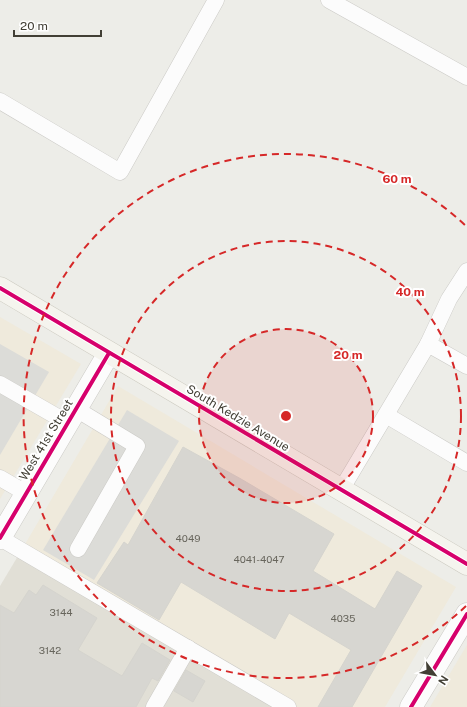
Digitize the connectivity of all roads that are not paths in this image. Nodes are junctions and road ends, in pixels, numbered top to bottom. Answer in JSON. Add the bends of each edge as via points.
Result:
{"nodes":[{"id":1,"x":216,"y":0,"type":"edge"},
{"id":2,"x":329,"y":0,"type":"edge"},
{"id":3,"x":467,"y":77,"type":"edge"},
{"id":4,"x":0,"y":101,"type":"edge"},
{"id":5,"x":467,"y":271,"type":"edge"},
{"id":6,"x":0,"y":288,"type":"edge"},
{"id":7,"x":428,"y":344,"type":"junction"},
{"id":8,"x":109,"y":353,"type":"junction"},
{"id":9,"x":467,"y":366,"type":"edge"},
{"id":10,"x":0,"y":384,"type":"edge"},
{"id":11,"x":386,"y":415,"type":"junction"},
{"id":12,"x":72,"y":416,"type":"junction"},
{"id":13,"x":467,"y":463,"type":"edge"},
{"id":14,"x":0,"y":478,"type":"edge"},
{"id":15,"x":341,"y":490,"type":"junction"},
{"id":16,"x":26,"y":493,"type":"junction"},
{"id":17,"x":0,"y":538,"type":"edge"},
{"id":18,"x":78,"y":549,"type":"dead end"},
{"id":19,"x":467,"y":564,"type":"edge"},
{"id":20,"x":467,"y":614,"type":"edge"},
{"id":21,"x":188,"y":648,"type":"junction"},
{"id":22,"x":154,"y":707,"type":"edge"},
{"id":23,"x":288,"y":707,"type":"edge"},
{"id":24,"x":412,"y":707,"type":"edge"}],
"edges":[{"from":1,"to":4,"type":"lane","via":[[120,172]]},
{"from":2,"to":3,"type":"lane"},
{"from":5,"to":7,"type":"lane","via":[[449,299]]},
{"from":6,"to":8,"type":"main road","name":"South Kedzie Avenue"},
{"from":7,"to":9,"type":"lane"},
{"from":7,"to":11,"type":"lane"},
{"from":8,"to":12,"type":"street","name":"West 41st Street"},
{"from":8,"to":15,"type":"main road","name":"South Kedzie Avenue"},
{"from":10,"to":12,"type":"lane"},
{"from":11,"to":13,"type":"lane"},
{"from":11,"to":15,"type":"lane"},
{"from":12,"to":16,"type":"street","name":"West 41st Street"},
{"from":12,"to":18,"type":"lane","via":[[138,446]]},
{"from":14,"to":16,"type":"lane"},
{"from":15,"to":19,"type":"main road","name":"South Kedzie Avenue"},
{"from":16,"to":17,"type":"street","name":"West 41st Street"},
{"from":17,"to":21,"type":"lane"},
{"from":20,"to":24,"type":"street"},
{"from":21,"to":22,"type":"lane"},
{"from":21,"to":23,"type":"lane"}]}
